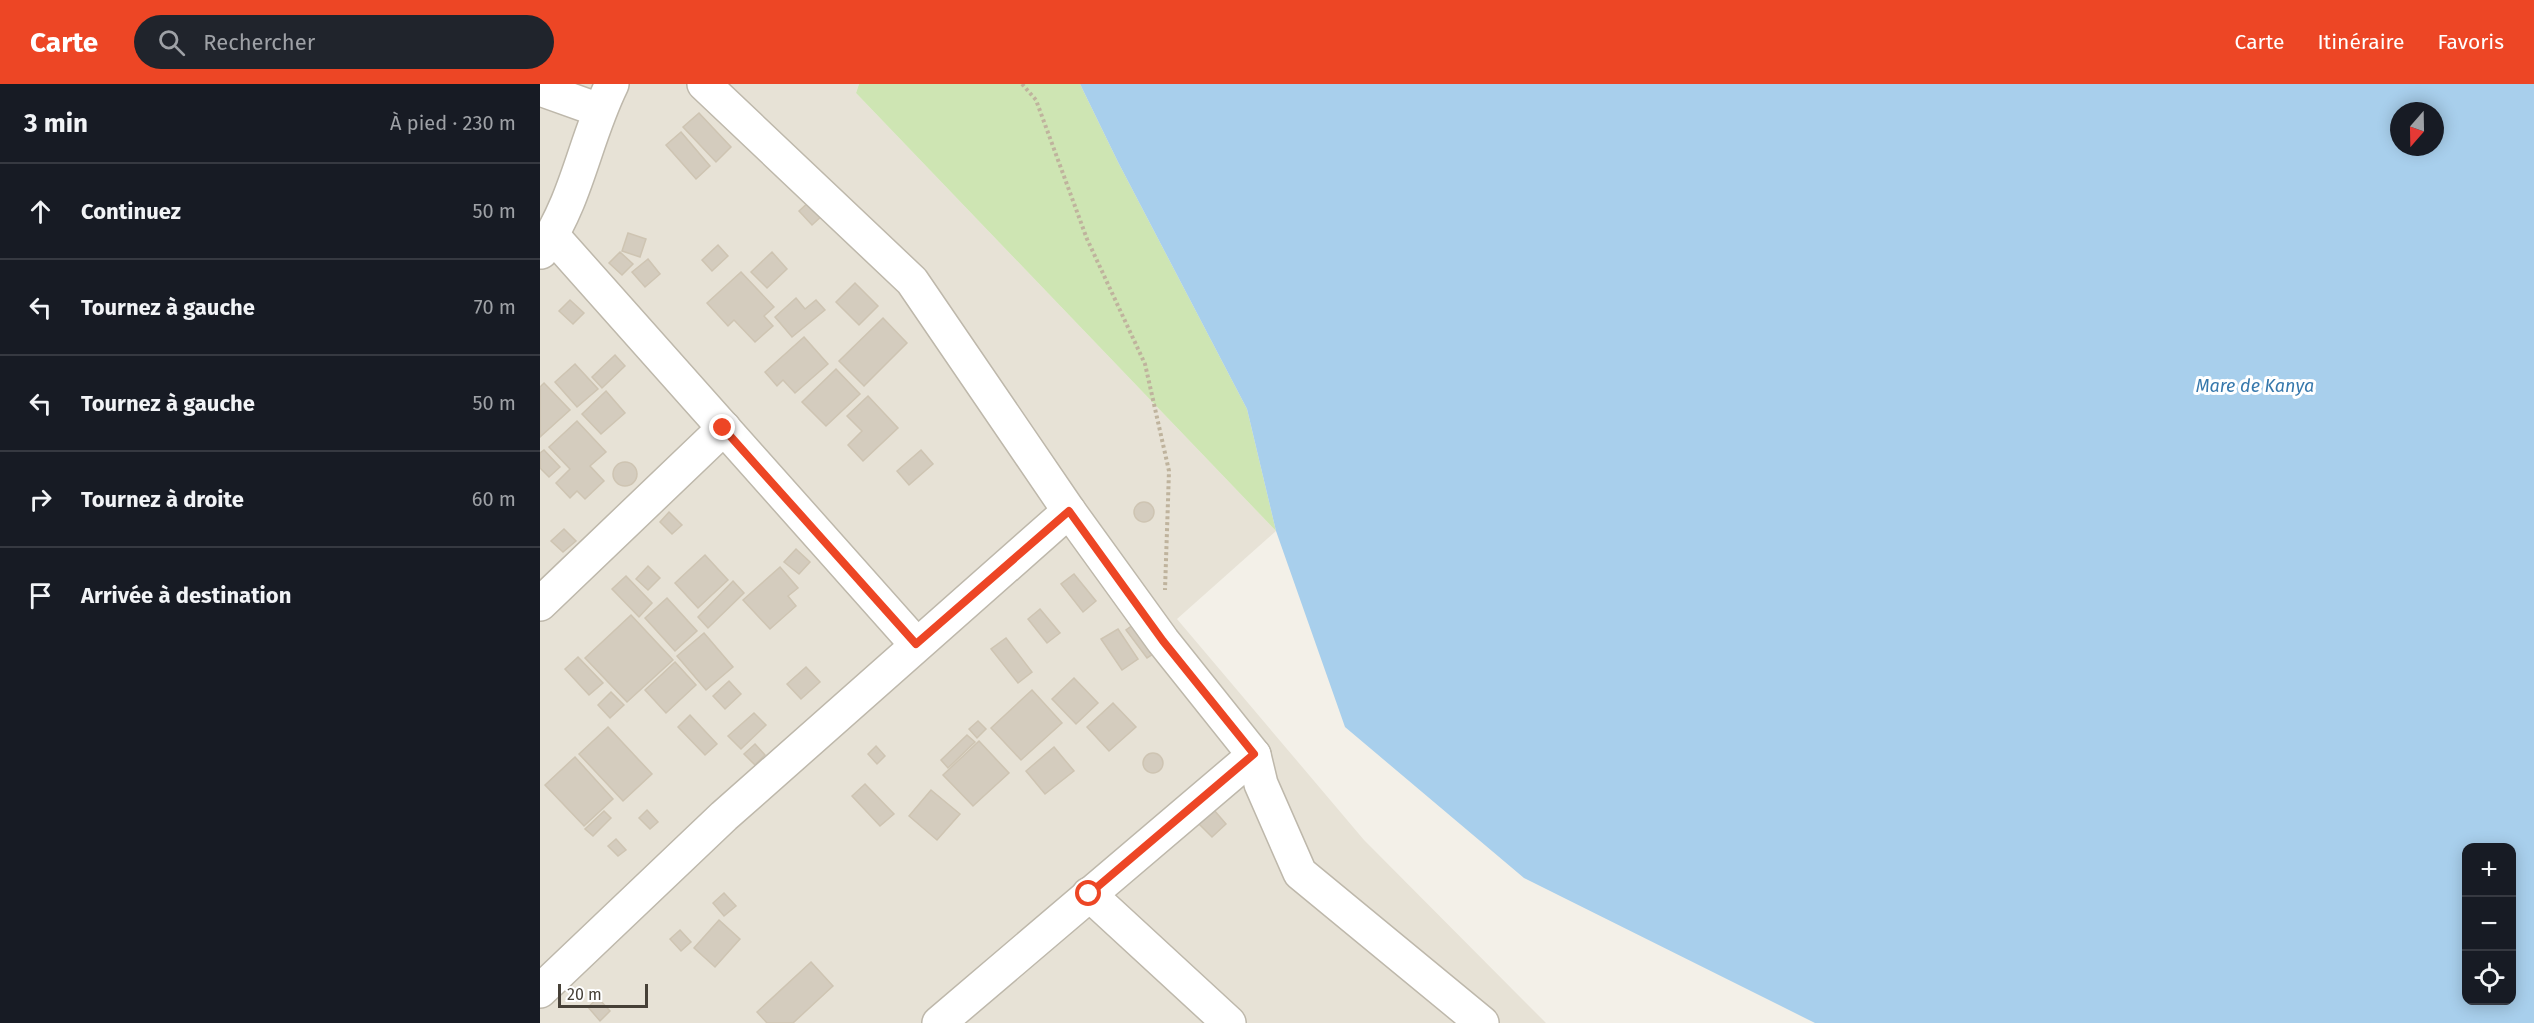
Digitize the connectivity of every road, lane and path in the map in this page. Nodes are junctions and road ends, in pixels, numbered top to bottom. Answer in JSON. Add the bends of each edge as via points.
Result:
{"nodes":[{"id":1,"x":704,"y":84,"type":"edge"},
{"id":2,"x":1022,"y":84,"type":"edge"},
{"id":3,"x":540,"y":89,"type":"edge"},
{"id":4,"x":605,"y":97,"type":"edge"},
{"id":5,"x":546,"y":244,"type":"edge"},
{"id":6,"x":723,"y":428,"type":"junction"},
{"id":7,"x":1069,"y":511,"type":"junction"},
{"id":8,"x":540,"y":604,"type":"edge"},
{"id":9,"x":1163,"y":641,"type":"junction"},
{"id":10,"x":916,"y":644,"type":"junction"},
{"id":11,"x":1254,"y":754,"type":"junction"},
{"id":12,"x":1089,"y":894,"type":"junction"},
{"id":13,"x":540,"y":991,"type":"edge"},
{"id":14,"x":939,"y":1023,"type":"edge"},
{"id":15,"x":1229,"y":1023,"type":"edge"},
{"id":16,"x":1482,"y":1023,"type":"edge"}],
"edges":[{"from":1,"to":7,"type":"street","via":[[906,274]]},
{"from":2,"to":9,"type":"path","via":[[1036,100],[1087,239],[1145,364],[1169,471]]},
{"from":3,"to":4,"type":"street"},
{"from":4,"to":5,"type":"street","via":[[569,204]]},
{"from":5,"to":6,"type":"street"},
{"from":6,"to":8,"type":"street"},
{"from":6,"to":10,"type":"street"},
{"from":7,"to":9,"type":"street"},
{"from":7,"to":10,"type":"street"},
{"from":9,"to":11,"type":"street"},
{"from":10,"to":13,"type":"street","via":[[724,816]]},
{"from":11,"to":12,"type":"street"},
{"from":11,"to":16,"type":"street","via":[[1261,784],[1300,873]]},
{"from":12,"to":14,"type":"street"},
{"from":12,"to":15,"type":"street"}]}
